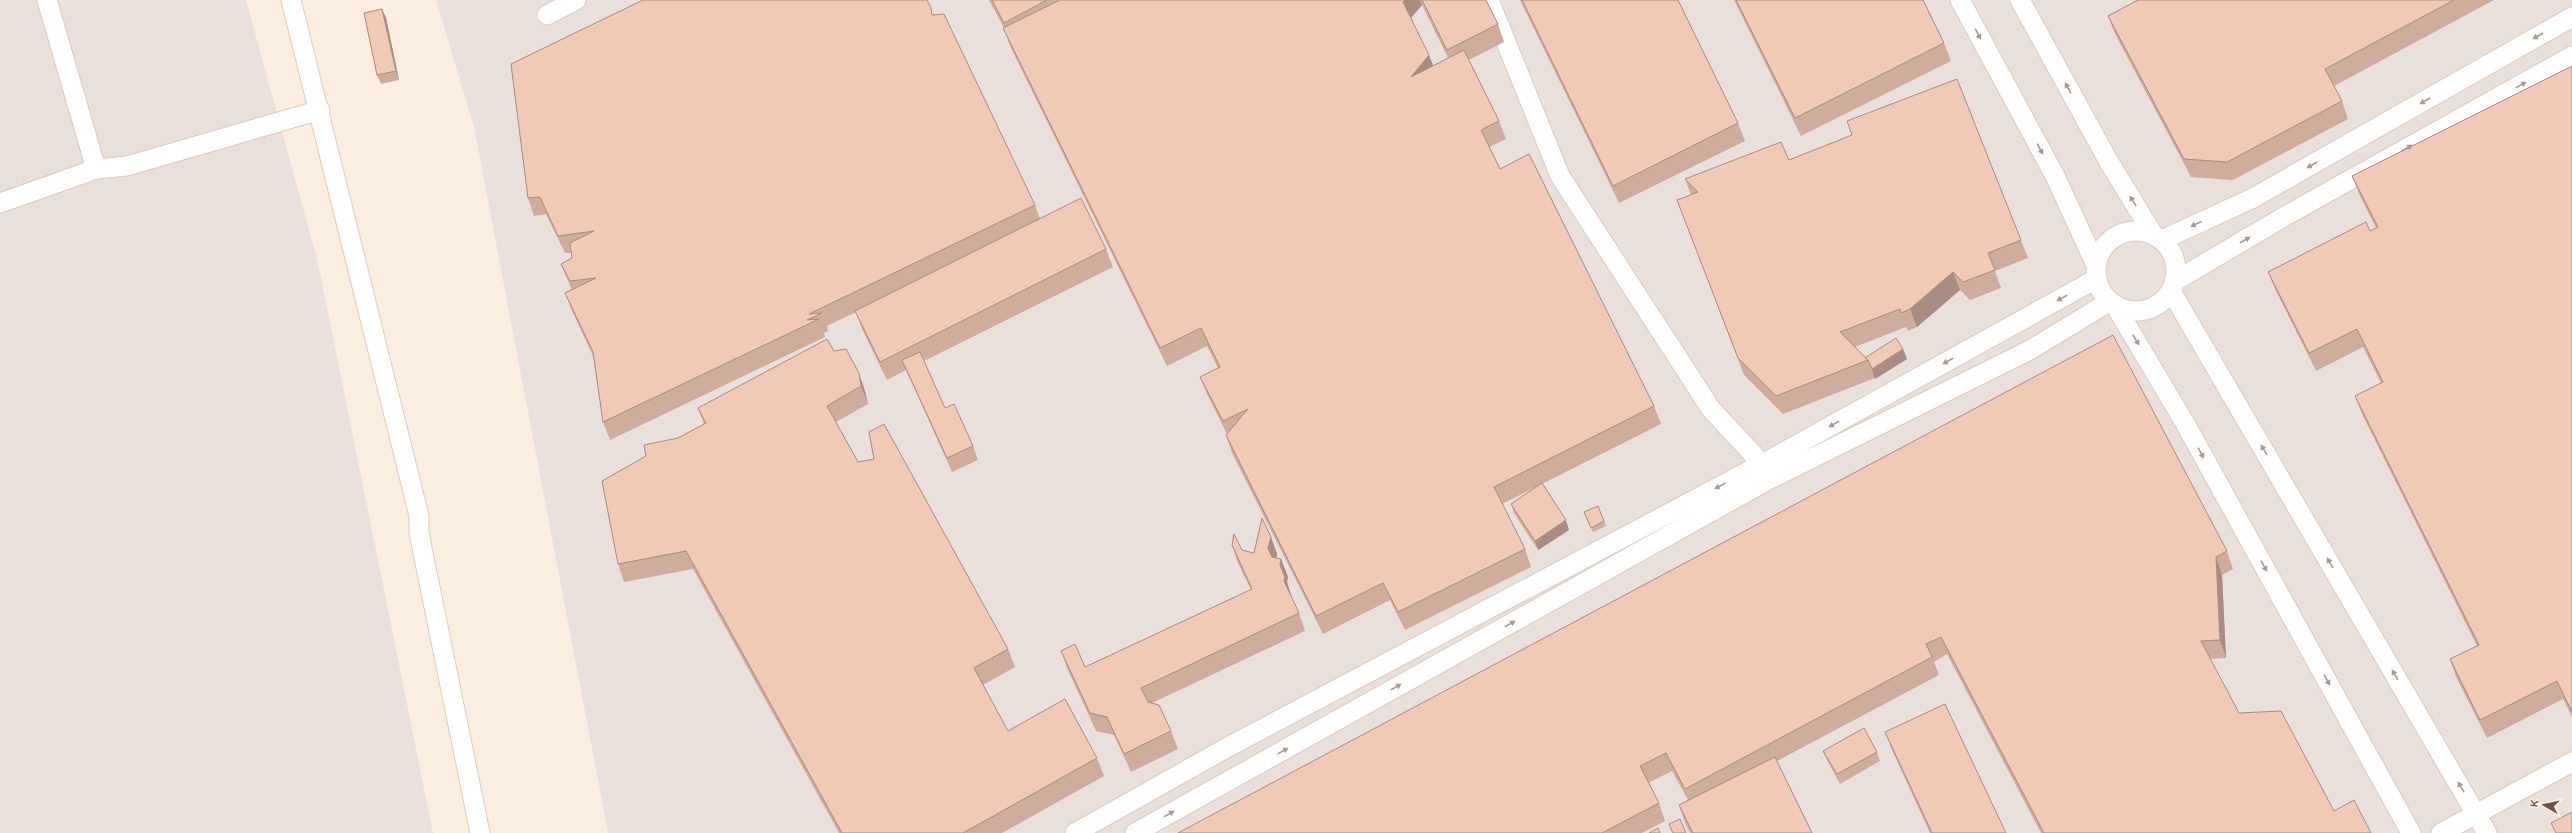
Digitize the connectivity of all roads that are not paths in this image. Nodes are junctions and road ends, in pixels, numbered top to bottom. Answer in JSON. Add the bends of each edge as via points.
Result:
{"nodes":[{"id":1,"x":47,"y":0,"type":"edge"},
{"id":2,"x":291,"y":0,"type":"edge"},
{"id":3,"x":576,"y":0,"type":"edge"},
{"id":4,"x":1489,"y":0,"type":"edge"},
{"id":5,"x":1960,"y":0,"type":"edge"},
{"id":6,"x":2020,"y":0,"type":"edge"},
{"id":7,"x":547,"y":15,"type":"dead end"},
{"id":8,"x":2572,"y":17,"type":"edge"},
{"id":9,"x":2572,"y":56,"type":"edge"},
{"id":10,"x":320,"y":110,"type":"junction"},
{"id":11,"x":96,"y":169,"type":"junction"},
{"id":12,"x":0,"y":202,"type":"edge"},
{"id":13,"x":2158,"y":237,"type":"junction"},
{"id":14,"x":2096,"y":272,"type":"junction"},
{"id":15,"x":2173,"y":286,"type":"junction"},
{"id":16,"x":2112,"y":304,"type":"junction"},
{"id":17,"x":1765,"y":472,"type":"junction"},
{"id":18,"x":2572,"y":762,"type":"edge"},
{"id":19,"x":2477,"y":814,"type":"junction"},
{"id":20,"x":480,"y":833,"type":"edge"},
{"id":21,"x":1074,"y":833,"type":"edge"},
{"id":22,"x":1135,"y":833,"type":"edge"},
{"id":23,"x":2411,"y":833,"type":"edge"},
{"id":24,"x":2441,"y":833,"type":"edge"},
{"id":25,"x":2487,"y":833,"type":"edge"}],
"edges":[{"from":1,"to":11,"type":"street"},
{"from":2,"to":10,"type":"street"},
{"from":3,"to":7,"type":"street"},
{"from":4,"to":17,"type":"street","via":[[1560,176],[1711,409]]},
{"from":5,"to":14,"type":"street","one_way":true,"via":[[2055,176]]},
{"from":13,"to":6,"type":"street","one_way":true,"via":[[2109,162]]},
{"from":8,"to":13,"type":"street","one_way":true,"via":[[2253,198]]},
{"from":15,"to":9,"type":"street","one_way":true,"via":[[2287,216]]},
{"from":10,"to":11,"type":"street","via":[[127,166]]},
{"from":10,"to":20,"type":"street","via":[[419,516],[419,533]]},
{"from":11,"to":12,"type":"street"},
{"from":13,"to":14,"type":"street","via":[[2135,231],[2117,235],[2100,253]]},
{"from":13,"to":15,"type":"street","via":[[2175,258]]},
{"from":14,"to":16,"type":"street","via":[[2101,291]]},
{"from":14,"to":17,"type":"street","one_way":true},
{"from":15,"to":16,"type":"street","via":[[2164,301],[2141,312],[2128,311]]},
{"from":19,"to":15,"type":"street","one_way":true},
{"from":16,"to":17,"type":"street","via":[[2030,350]]},
{"from":16,"to":23,"type":"street","one_way":true,"via":[[2186,425]]},
{"from":17,"to":21,"type":"street","one_way":true,"via":[[1228,747]]},
{"from":22,"to":17,"type":"street","one_way":true},
{"from":18,"to":19,"type":"street"},
{"from":19,"to":24,"type":"street"},
{"from":19,"to":25,"type":"street"}]}
